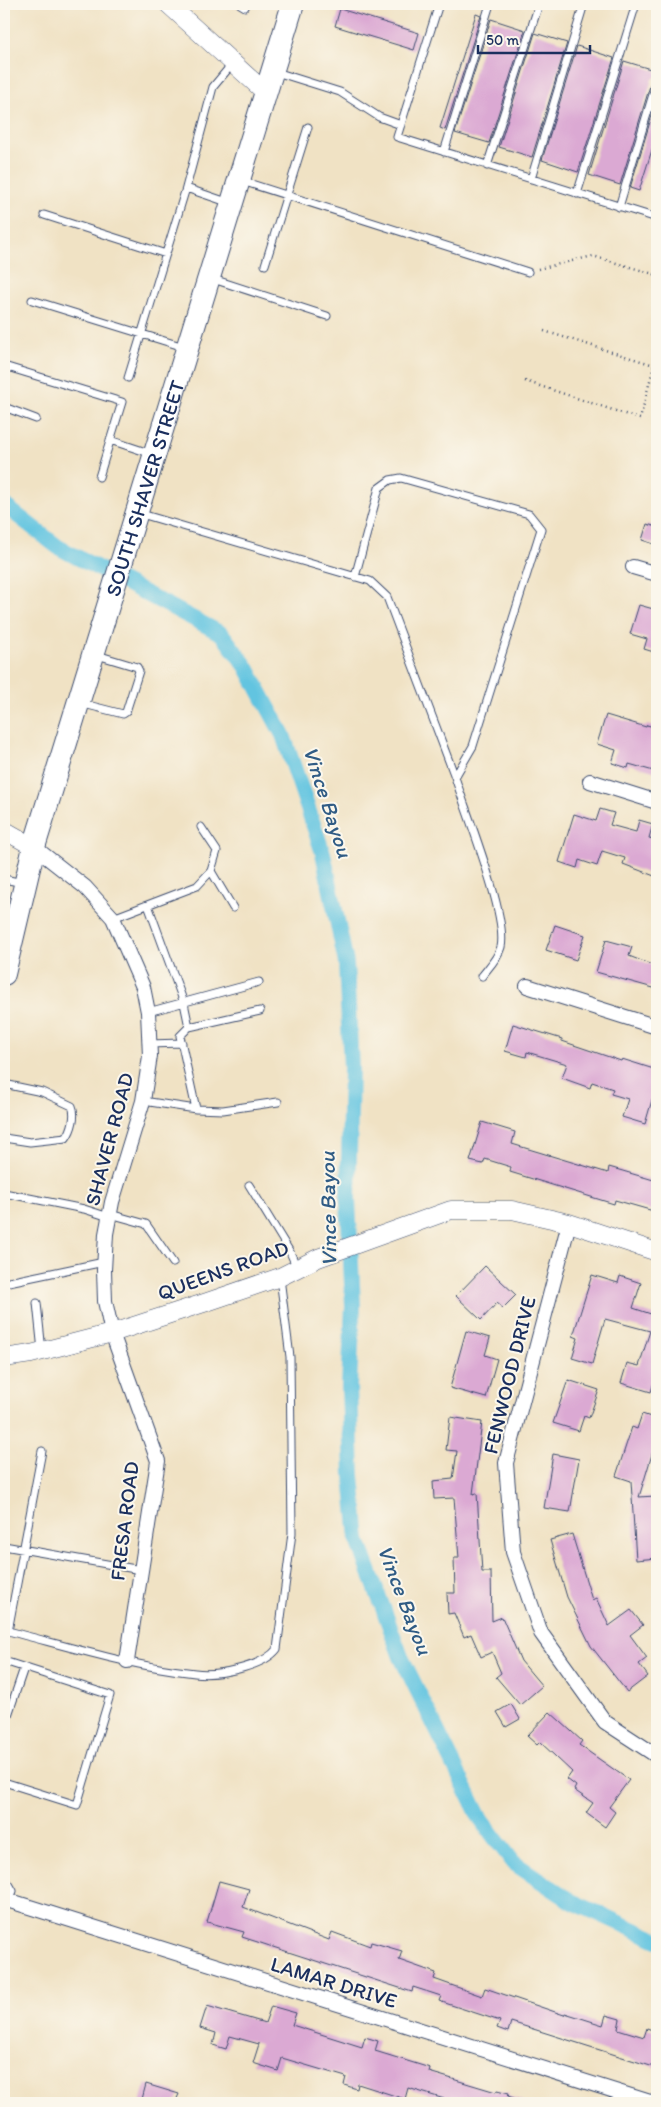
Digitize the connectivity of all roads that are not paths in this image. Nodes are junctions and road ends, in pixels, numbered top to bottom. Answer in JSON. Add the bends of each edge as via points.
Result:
{"nodes":[{"id":1,"x":240,"y":4,"type":"edge"},
{"id":2,"x":246,"y":4,"type":"edge"},
{"id":3,"x":293,"y":4,"type":"edge"},
{"id":4,"x":439,"y":4,"type":"edge"},
{"id":5,"x":490,"y":4,"type":"edge"},
{"id":6,"x":539,"y":4,"type":"edge"},
{"id":7,"x":584,"y":4,"type":"edge"},
{"id":8,"x":636,"y":4,"type":"edge"},
{"id":9,"x":177,"y":9,"type":"edge"},
{"id":10,"x":233,"y":62,"type":"junction"},
{"id":11,"x":272,"y":71,"type":"junction"},
{"id":12,"x":657,"y":81,"type":"edge"},
{"id":13,"x":265,"y":92,"type":"junction"},
{"id":14,"x":401,"y":125,"type":"junction"},
{"id":15,"x":308,"y":127,"type":"dead end"},
{"id":16,"x":444,"y":152,"type":"junction"},
{"id":17,"x":487,"y":166,"type":"junction"},
{"id":18,"x":530,"y":179,"type":"junction"},
{"id":19,"x":238,"y":180,"type":"junction"},
{"id":20,"x":186,"y":188,"type":"junction"},
{"id":21,"x":577,"y":194,"type":"junction"},
{"id":22,"x":286,"y":196,"type":"junction"},
{"id":23,"x":231,"y":203,"type":"junction"},
{"id":24,"x":619,"y":207,"type":"junction"},
{"id":25,"x":44,"y":215,"type":"dead end"},
{"id":26,"x":657,"y":218,"type":"edge"},
{"id":27,"x":166,"y":254,"type":"junction"},
{"id":28,"x":265,"y":265,"type":"dead end"},
{"id":29,"x":528,"y":272,"type":"road end"},
{"id":30,"x":208,"y":278,"type":"junction"},
{"id":31,"x":32,"y":300,"type":"dead end"},
{"id":32,"x":327,"y":316,"type":"dead end"},
{"id":33,"x":141,"y":334,"type":"junction"},
{"id":34,"x":187,"y":348,"type":"junction"},
{"id":35,"x":4,"y":366,"type":"edge"},
{"id":36,"x":128,"y":378,"type":"dead end"},
{"id":37,"x":4,"y":407,"type":"edge"},
{"id":38,"x":36,"y":419,"type":"dead end"},
{"id":39,"x":110,"y":440,"type":"junction"},
{"id":40,"x":154,"y":454,"type":"junction"},
{"id":41,"x":99,"y":477,"type":"dead end"},
{"id":42,"x":136,"y":512,"type":"junction"},
{"id":43,"x":633,"y":567,"type":"dead end"},
{"id":44,"x":657,"y":574,"type":"edge"},
{"id":45,"x":354,"y":577,"type":"junction"},
{"id":46,"x":92,"y":654,"type":"junction"},
{"id":47,"x":78,"y":702,"type":"junction"},
{"id":48,"x":454,"y":777,"type":"junction"},
{"id":49,"x":590,"y":782,"type":"dead end"},
{"id":50,"x":657,"y":802,"type":"edge"},
{"id":51,"x":200,"y":827,"type":"dead end"},
{"id":52,"x":4,"y":830,"type":"edge"},
{"id":53,"x":34,"y":847,"type":"junction"},
{"id":54,"x":211,"y":871,"type":"junction"},
{"id":55,"x":14,"y":881,"type":"edge"},
{"id":56,"x":148,"y":906,"type":"junction"},
{"id":57,"x":233,"y":908,"type":"dead end"},
{"id":58,"x":113,"y":918,"type":"junction"},
{"id":59,"x":4,"y":974,"type":"edge"},
{"id":60,"x":482,"y":976,"type":"dead end"},
{"id":61,"x":259,"y":982,"type":"dead end"},
{"id":62,"x":527,"y":986,"type":"dead end"},
{"id":63,"x":184,"y":1003,"type":"junction"},
{"id":64,"x":260,"y":1011,"type":"dead end"},
{"id":65,"x":148,"y":1012,"type":"junction"},
{"id":66,"x":189,"y":1027,"type":"junction"},
{"id":67,"x":657,"y":1027,"type":"edge"},
{"id":68,"x":182,"y":1043,"type":"junction"},
{"id":69,"x":149,"y":1044,"type":"junction"},
{"id":70,"x":4,"y":1084,"type":"edge"},
{"id":71,"x":143,"y":1101,"type":"junction"},
{"id":72,"x":278,"y":1102,"type":"dead end"},
{"id":73,"x":196,"y":1109,"type":"junction"},
{"id":74,"x":4,"y":1138,"type":"edge"},
{"id":75,"x":248,"y":1185,"type":"dead end"},
{"id":76,"x":4,"y":1194,"type":"edge"},
{"id":77,"x":110,"y":1215,"type":"junction"},
{"id":78,"x":569,"y":1223,"type":"junction"},
{"id":79,"x":657,"y":1252,"type":"edge"},
{"id":80,"x":104,"y":1262,"type":"junction"},
{"id":81,"x":174,"y":1263,"type":"dead end"},
{"id":82,"x":297,"y":1268,"type":"junction"},
{"id":83,"x":34,"y":1277,"type":"junction"},
{"id":84,"x":280,"y":1277,"type":"junction"},
{"id":85,"x":4,"y":1283,"type":"edge"},
{"id":86,"x":35,"y":1286,"type":"dead end"},
{"id":87,"x":37,"y":1304,"type":"dead end"},
{"id":88,"x":112,"y":1333,"type":"junction"},
{"id":89,"x":42,"y":1351,"type":"junction"},
{"id":90,"x":4,"y":1358,"type":"edge"},
{"id":91,"x":42,"y":1451,"type":"dead end"},
{"id":92,"x":4,"y":1546,"type":"edge"},
{"id":93,"x":24,"y":1550,"type":"junction"},
{"id":94,"x":141,"y":1570,"type":"junction"},
{"id":95,"x":6,"y":1630,"type":"edge"},
{"id":96,"x":127,"y":1660,"type":"junction"},
{"id":97,"x":4,"y":1661,"type":"edge"},
{"id":98,"x":24,"y":1668,"type":"junction"},
{"id":99,"x":4,"y":1727,"type":"edge"},
{"id":100,"x":657,"y":1756,"type":"edge"},
{"id":101,"x":4,"y":1782,"type":"edge"},
{"id":102,"x":4,"y":1883,"type":"edge"},
{"id":103,"x":6,"y":1900,"type":"edge"},
{"id":104,"x":653,"y":2103,"type":"edge"}],
"edges":[{"from":1,"to":2,"type":"lane","via":[[245,7]]},
{"from":3,"to":11,"type":"main road","name":"SOUTH SHAVER STREET"},
{"from":4,"to":14,"type":"lane"},
{"from":5,"to":16,"type":"lane"},
{"from":6,"to":17,"type":"lane"},
{"from":7,"to":18,"type":"lane"},
{"from":8,"to":21,"type":"lane"},
{"from":9,"to":10,"type":"street"},
{"from":10,"to":13,"type":"street"},
{"from":10,"to":20,"type":"lane","via":[[213,88]]},
{"from":11,"to":13,"type":"main road","name":"SOUTH SHAVER STREET"},
{"from":11,"to":14,"type":"lane","via":[[340,92],[379,117]]},
{"from":12,"to":24,"type":"lane"},
{"from":13,"to":19,"type":"main road","name":"SOUTH SHAVER STREET"},
{"from":14,"to":16,"type":"lane","via":[[397,138]]},
{"from":15,"to":22,"type":"lane"},
{"from":16,"to":17,"type":"lane"},
{"from":17,"to":18,"type":"lane"},
{"from":18,"to":21,"type":"lane"},
{"from":19,"to":22,"type":"lane"},
{"from":19,"to":23,"type":"main road","name":"SOUTH SHAVER STREET"},
{"from":20,"to":23,"type":"lane"},
{"from":20,"to":27,"type":"lane"},
{"from":21,"to":24,"type":"lane"},
{"from":22,"to":28,"type":"lane"},
{"from":22,"to":29,"type":"lane"},
{"from":23,"to":30,"type":"main road","name":"SOUTH SHAVER STREET"},
{"from":24,"to":26,"type":"lane"},
{"from":25,"to":27,"type":"lane"},
{"from":27,"to":33,"type":"lane"},
{"from":30,"to":32,"type":"lane"},
{"from":30,"to":34,"type":"main road","name":"SOUTH SHAVER STREET"},
{"from":31,"to":33,"type":"lane"},
{"from":33,"to":34,"type":"lane"},
{"from":33,"to":36,"type":"lane"},
{"from":34,"to":40,"type":"main road","name":"SOUTH SHAVER STREET"},
{"from":35,"to":39,"type":"lane","via":[[122,402]]},
{"from":37,"to":38,"type":"lane"},
{"from":39,"to":40,"type":"lane"},
{"from":39,"to":41,"type":"lane"},
{"from":40,"to":42,"type":"main road","name":"SOUTH SHAVER STREET"},
{"from":42,"to":45,"type":"lane"},
{"from":42,"to":46,"type":"main road","name":"SOUTH SHAVER STREET"},
{"from":43,"to":44,"type":"street"},
{"from":45,"to":48,"type":"lane","via":[[370,581],[387,597]]},
{"from":45,"to":48,"type":"lane","via":[[379,488],[390,480],[401,478],[529,514],[538,523],[541,529],[473,746]]},
{"from":46,"to":47,"type":"main road","name":"SOUTH SHAVER STREET"},
{"from":46,"to":47,"type":"lane","via":[[139,670],[123,714]]},
{"from":47,"to":53,"type":"main road","name":"SOUTH SHAVER STREET"},
{"from":48,"to":60,"type":"lane","via":[[501,918],[501,947]]},
{"from":49,"to":50,"type":"street"},
{"from":51,"to":54,"type":"lane","via":[[217,851]]},
{"from":52,"to":53,"type":"street"},
{"from":53,"to":55,"type":"main road","name":"SOUTH SHAVER STREET"},
{"from":53,"to":58,"type":"street","name":"SHAVER ROAD","via":[[85,887]]},
{"from":54,"to":56,"type":"lane","via":[[197,886]]},
{"from":54,"to":57,"type":"lane"},
{"from":55,"to":59,"type":"main road","name":"SOUTH SHAVER STREET","via":[[13,920]]},
{"from":56,"to":58,"type":"lane"},
{"from":56,"to":63,"type":"lane"},
{"from":58,"to":65,"type":"street","name":"SHAVER ROAD","via":[[143,987]]},
{"from":61,"to":63,"type":"lane"},
{"from":62,"to":67,"type":"street"},
{"from":63,"to":65,"type":"lane"},
{"from":63,"to":66,"type":"lane"},
{"from":64,"to":66,"type":"lane"},
{"from":65,"to":69,"type":"street","name":"SHAVER ROAD"},
{"from":66,"to":68,"type":"lane","via":[[180,1036]]},
{"from":68,"to":69,"type":"lane"},
{"from":68,"to":73,"type":"lane"},
{"from":69,"to":71,"type":"street","name":"SHAVER ROAD"},
{"from":70,"to":74,"type":"lane","via":[[42,1092],[72,1106],[75,1112],[66,1138],[30,1142]]},
{"from":71,"to":73,"type":"lane"},
{"from":71,"to":77,"type":"street","name":"SHAVER ROAD"},
{"from":72,"to":73,"type":"lane","via":[[223,1110]]},
{"from":75,"to":82,"type":"lane"},
{"from":76,"to":77,"type":"lane"},
{"from":77,"to":80,"type":"street","name":"SHAVER ROAD"},
{"from":77,"to":81,"type":"lane","via":[[146,1224]]},
{"from":78,"to":79,"type":"street","name":"QUEENS ROAD"},
{"from":78,"to":82,"type":"street","name":"QUEENS ROAD","via":[[512,1210],[451,1210]]},
{"from":78,"to":100,"type":"street","name":"FENWOOD DRIVE","via":[[506,1463],[513,1552],[541,1633],[605,1722]]},
{"from":80,"to":83,"type":"lane"},
{"from":80,"to":88,"type":"street","name":"SHAVER ROAD","via":[[105,1301]]},
{"from":82,"to":84,"type":"street","name":"QUEENS ROAD"},
{"from":83,"to":85,"type":"lane"},
{"from":83,"to":86,"type":"lane"},
{"from":84,"to":88,"type":"street","name":"QUEENS ROAD"},
{"from":84,"to":96,"type":"lane","via":[[290,1357],[292,1533],[277,1649],[262,1661],[220,1673],[196,1674]]},
{"from":87,"to":89,"type":"lane"},
{"from":88,"to":89,"type":"street","name":"QUEENS ROAD"},
{"from":88,"to":94,"type":"street","name":"FRESA ROAD","via":[[158,1461]]},
{"from":89,"to":90,"type":"street","name":"QUEENS ROAD"},
{"from":91,"to":93,"type":"lane"},
{"from":92,"to":93,"type":"lane"},
{"from":93,"to":94,"type":"lane"},
{"from":93,"to":95,"type":"lane"},
{"from":94,"to":96,"type":"street","name":"FRESA ROAD"},
{"from":95,"to":96,"type":"lane","via":[[69,1649]]},
{"from":97,"to":98,"type":"lane"},
{"from":98,"to":99,"type":"lane"},
{"from":98,"to":101,"type":"lane","via":[[110,1695],[77,1805]]},
{"from":102,"to":103,"type":"lane","via":[[13,1890]]},
{"from":103,"to":104,"type":"street","name":"LAMAR DRIVE"}]}
